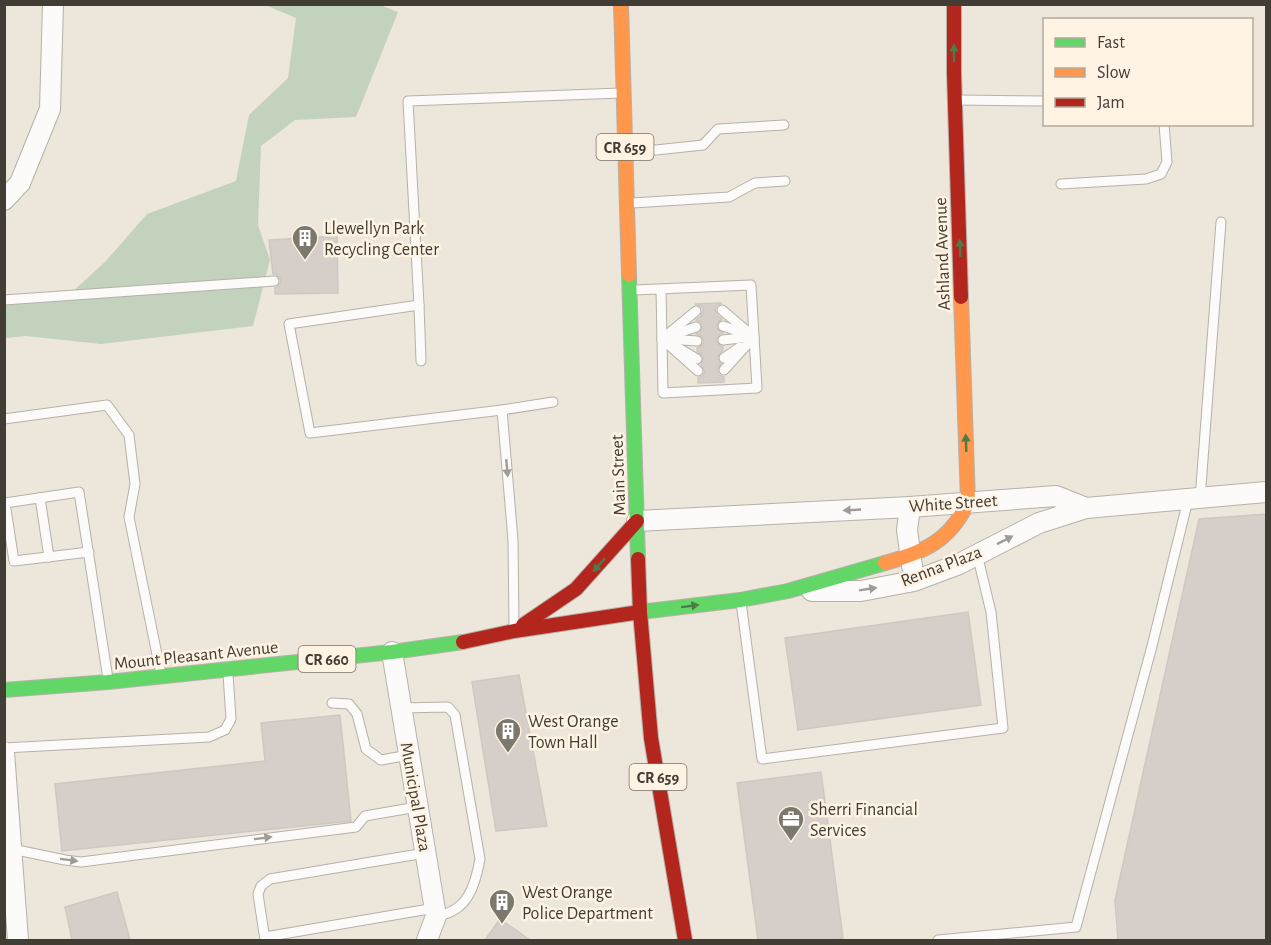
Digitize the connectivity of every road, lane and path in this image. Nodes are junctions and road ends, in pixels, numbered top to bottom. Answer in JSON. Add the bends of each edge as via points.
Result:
{"nodes":[{"id":1,"x":53,"y":4,"type":"edge"},
{"id":2,"x":621,"y":4,"type":"edge"},
{"id":3,"x":954,"y":4,"type":"edge"},
{"id":4,"x":624,"y":93,"type":"junction"},
{"id":5,"x":955,"y":100,"type":"junction"},
{"id":6,"x":1043,"y":100,"type":"edge"},
{"id":7,"x":784,"y":125,"type":"dead end"},
{"id":8,"x":1164,"y":126,"type":"edge"},
{"id":9,"x":625,"y":149,"type":"junction"},
{"id":10,"x":785,"y":181,"type":"dead end"},
{"id":11,"x":1061,"y":184,"type":"dead end"},
{"id":12,"x":4,"y":200,"type":"edge"},
{"id":13,"x":627,"y":203,"type":"junction"},
{"id":14,"x":1221,"y":222,"type":"dead end"},
{"id":15,"x":274,"y":281,"type":"dead end"},
{"id":16,"x":661,"y":289,"type":"junction"},
{"id":17,"x":630,"y":290,"type":"junction"},
{"id":18,"x":4,"y":300,"type":"edge"},
{"id":19,"x":419,"y":305,"type":"junction"},
{"id":20,"x":722,"y":310,"type":"dead end"},
{"id":21,"x":696,"y":311,"type":"dead end"},
{"id":22,"x":723,"y":326,"type":"dead end"},
{"id":23,"x":696,"y":327,"type":"dead end"},
{"id":24,"x":754,"y":337,"type":"junction"},
{"id":25,"x":662,"y":339,"type":"junction"},
{"id":26,"x":723,"y":340,"type":"dead end"},
{"id":27,"x":696,"y":341,"type":"dead end"},
{"id":28,"x":724,"y":358,"type":"dead end"},
{"id":29,"x":697,"y":359,"type":"dead end"},
{"id":30,"x":422,"y":361,"type":"dead end"},
{"id":31,"x":724,"y":370,"type":"dead end"},
{"id":32,"x":698,"y":371,"type":"dead end"},
{"id":33,"x":668,"y":392,"type":"junction"},
{"id":34,"x":657,"y":393,"type":"dead end"},
{"id":35,"x":553,"y":402,"type":"dead end"},
{"id":36,"x":502,"y":410,"type":"junction"},
{"id":37,"x":4,"y":419,"type":"edge"},
{"id":38,"x":1266,"y":492,"type":"edge"},
{"id":39,"x":40,"y":498,"type":"junction"},
{"id":40,"x":1194,"y":499,"type":"junction"},
{"id":41,"x":968,"y":502,"type":"junction"},
{"id":42,"x":910,"y":507,"type":"junction"},
{"id":43,"x":1086,"y":508,"type":"junction"},
{"id":44,"x":637,"y":521,"type":"junction"},
{"id":45,"x":88,"y":552,"type":"junction"},
{"id":46,"x":977,"y":554,"type":"junction"},
{"id":47,"x":911,"y":556,"type":"junction"},
{"id":48,"x":49,"y":557,"type":"junction"},
{"id":49,"x":914,"y":581,"type":"junction"},
{"id":50,"x":788,"y":591,"type":"junction"},
{"id":51,"x":740,"y":600,"type":"junction"},
{"id":52,"x":640,"y":612,"type":"junction"},
{"id":53,"x":514,"y":631,"type":"junction"},
{"id":54,"x":392,"y":652,"type":"junction"},
{"id":55,"x":227,"y":669,"type":"junction"},
{"id":56,"x":162,"y":676,"type":"junction"},
{"id":57,"x":108,"y":682,"type":"junction"},
{"id":58,"x":4,"y":690,"type":"edge"},
{"id":59,"x":332,"y":703,"type":"dead end"},
{"id":60,"x":401,"y":708,"type":"junction"},
{"id":61,"x":4,"y":750,"type":"edge"},
{"id":62,"x":409,"y":755,"type":"junction"},
{"id":63,"x":417,"y":807,"type":"junction"},
{"id":64,"x":12,"y":849,"type":"junction"},
{"id":65,"x":426,"y":853,"type":"junction"},
{"id":66,"x":435,"y":912,"type":"junction"},
{"id":67,"x":20,"y":939,"type":"edge"},
{"id":68,"x":265,"y":939,"type":"edge"},
{"id":69,"x":427,"y":940,"type":"edge"},
{"id":70,"x":686,"y":940,"type":"edge"},
{"id":71,"x":938,"y":940,"type":"edge"}],
"edges":[{"from":1,"to":12,"type":"street","via":[[50,110],[20,183]]},
{"from":2,"to":4,"type":"main road","name":"Main Street","number":"CR 659"},
{"from":5,"to":3,"type":"main road","name":"Ashland Avenue","one_way":true},
{"from":4,"to":9,"type":"main road","name":"Main Street","number":"CR 659"},
{"from":4,"to":19,"type":"lane","via":[[408,101]]},
{"from":5,"to":6,"type":"lane"},
{"from":41,"to":5,"type":"main road","name":"Ashland Avenue","one_way":true},
{"from":7,"to":9,"type":"lane","via":[[718,129],[703,145]]},
{"from":8,"to":11,"type":"lane","via":[[1167,162],[1161,174],[1146,179]]},
{"from":9,"to":13,"type":"main road","name":"Main Street","number":"CR 659"},
{"from":10,"to":13,"type":"lane","via":[[755,183],[729,197]]},
{"from":13,"to":17,"type":"main road","name":"Main Street","number":"CR 659"},
{"from":14,"to":40,"type":"lane"},
{"from":15,"to":18,"type":"lane"},
{"from":16,"to":17,"type":"lane"},
{"from":16,"to":24,"type":"lane","via":[[751,285]]},
{"from":16,"to":25,"type":"lane"},
{"from":17,"to":44,"type":"main road","name":"Main Street","number":"CR 659","via":[[639,394]]},
{"from":19,"to":30,"type":"lane"},
{"from":19,"to":36,"type":"lane","via":[[289,324],[310,433]]},
{"from":20,"to":24,"type":"lane"},
{"from":21,"to":25,"type":"lane"},
{"from":22,"to":24,"type":"lane"},
{"from":23,"to":25,"type":"lane"},
{"from":24,"to":26,"type":"lane"},
{"from":24,"to":28,"type":"lane"},
{"from":24,"to":31,"type":"lane"},
{"from":24,"to":33,"type":"lane","via":[[757,388]]},
{"from":25,"to":27,"type":"lane"},
{"from":25,"to":29,"type":"lane"},
{"from":25,"to":32,"type":"lane"},
{"from":25,"to":33,"type":"lane","via":[[663,393]]},
{"from":33,"to":34,"type":"lane"},
{"from":35,"to":36,"type":"lane"},
{"from":36,"to":53,"type":"lane","one_way":true,"via":[[513,540]]},
{"from":37,"to":56,"type":"lane","via":[[107,405],[129,435],[135,484],[129,517]]},
{"from":38,"to":40,"type":"street","name":"White Street"},
{"from":39,"to":45,"type":"lane","via":[[79,492]]},
{"from":39,"to":48,"type":"lane"},
{"from":39,"to":48,"type":"lane","via":[[5,504],[14,561]]},
{"from":40,"to":43,"type":"street","name":"White Street"},
{"from":40,"to":71,"type":"lane","via":[[1076,927]]},
{"from":41,"to":42,"type":"street","name":"White Street"},
{"from":41,"to":43,"type":"street","name":"White Street","via":[[1056,496]]},
{"from":41,"to":47,"type":"main road","name":"Renna Plaza","via":[[945,536]]},
{"from":42,"to":44,"type":"street","name":"White Street","one_way":true},
{"from":42,"to":47,"type":"street","via":[[907,530]]},
{"from":46,"to":43,"type":"street","name":"Renna Plaza","one_way":true,"via":[[1039,523]]},
{"from":44,"to":52,"type":"main road","name":"Main Street","number":"CR 659"},
{"from":44,"to":53,"type":"main road","one_way":true,"via":[[576,589]]},
{"from":45,"to":48,"type":"lane"},
{"from":45,"to":57,"type":"lane"},
{"from":46,"to":49,"type":"street","name":"Renna Plaza"},
{"from":46,"to":51,"type":"lane","via":[[991,612],[1003,728],[762,759]]},
{"from":47,"to":49,"type":"street"},
{"from":47,"to":50,"type":"main road","name":"Renna Plaza"},
{"from":50,"to":49,"type":"street","name":"Renna Plaza","one_way":true,"via":[[861,591]]},
{"from":50,"to":51,"type":"main road","name":"Renna Plaza"},
{"from":52,"to":51,"type":"main road","name":"Renna Plaza","one_way":true},
{"from":52,"to":53,"type":"main road","name":"Mount Pleasant Avenue","number":"CR 660"},
{"from":52,"to":70,"type":"main road","name":"Main Street","number":"CR 659","via":[[651,738]]},
{"from":53,"to":54,"type":"main road","name":"Mount Pleasant Avenue","number":"CR 660","via":[[445,646]]},
{"from":54,"to":55,"type":"main road","name":"Mount Pleasant Avenue","number":"CR 660"},
{"from":54,"to":60,"type":"street","name":"Municipal Plaza"},
{"from":55,"to":56,"type":"main road","name":"Mount Pleasant Avenue","number":"CR 660"},
{"from":55,"to":61,"type":"lane","via":[[231,719],[225,730],[209,736]]},
{"from":56,"to":57,"type":"main road","name":"Mount Pleasant Avenue","number":"CR 660"},
{"from":57,"to":58,"type":"main road","name":"Mount Pleasant Avenue","number":"CR 660"},
{"from":59,"to":62,"type":"lane","via":[[349,704],[357,714],[366,749],[381,760]]},
{"from":60,"to":62,"type":"street","name":"Municipal Plaza"},
{"from":60,"to":66,"type":"lane","via":[[448,707],[455,715],[480,859],[477,876],[462,906],[449,914]]},
{"from":61,"to":64,"type":"street"},
{"from":62,"to":63,"type":"street","name":"Municipal Plaza"},
{"from":64,"to":63,"type":"lane","one_way":true,"via":[[81,861],[356,826],[365,816]]},
{"from":63,"to":65,"type":"street","name":"Municipal Plaza"},
{"from":64,"to":67,"type":"street"},
{"from":65,"to":66,"type":"street","name":"Municipal Plaza"},
{"from":65,"to":68,"type":"lane","via":[[270,879],[258,894]]},
{"from":66,"to":68,"type":"lane"},
{"from":66,"to":69,"type":"street","name":"Municipal Plaza"}]}
